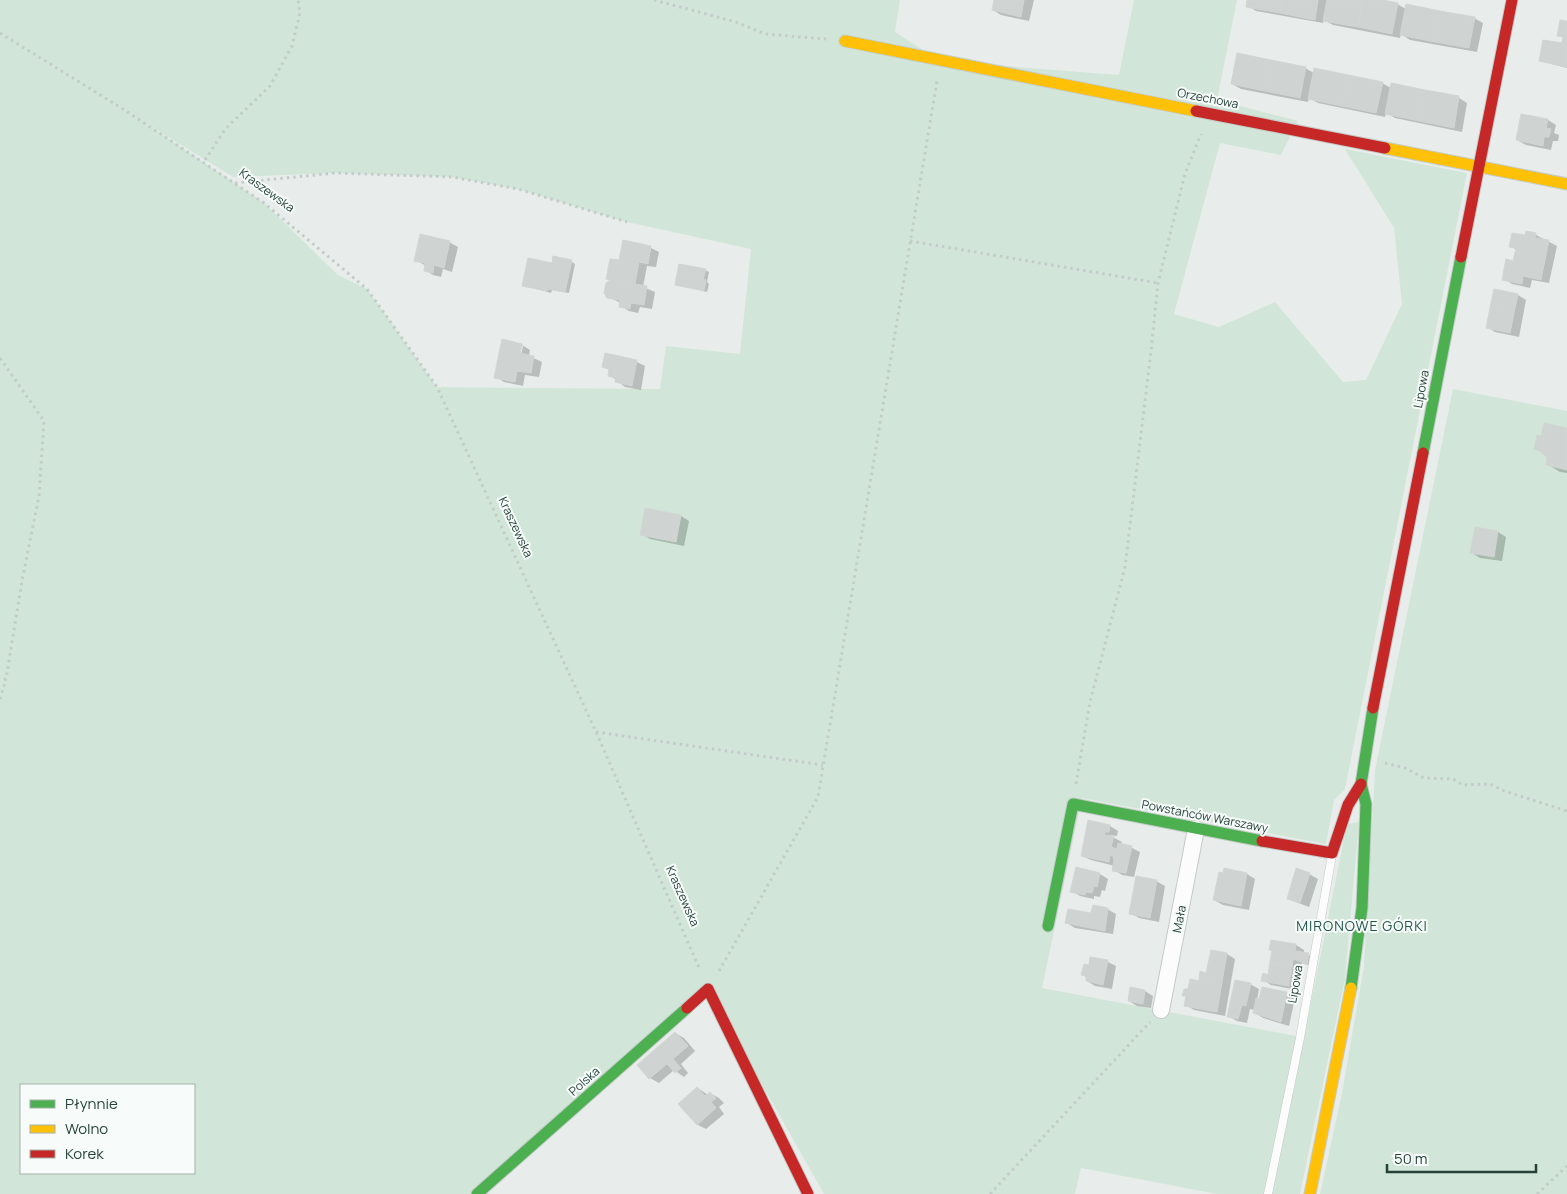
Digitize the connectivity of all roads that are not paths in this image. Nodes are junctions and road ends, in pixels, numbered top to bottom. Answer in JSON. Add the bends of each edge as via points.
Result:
{"nodes":[{"id":1,"x":1512,"y":0,"type":"edge"},
{"id":2,"x":844,"y":41,"type":"road end"},
{"id":3,"x":1479,"y":165,"type":"junction"},
{"id":4,"x":1567,"y":184,"type":"edge"},
{"id":5,"x":1361,"y":784,"type":"junction"},
{"id":6,"x":1196,"y":829,"type":"junction"},
{"id":7,"x":1332,"y":853,"type":"junction"},
{"id":8,"x":1048,"y":926,"type":"dead end"},
{"id":9,"x":1161,"y":1010,"type":"road end"},
{"id":10,"x":477,"y":1194,"type":"edge"},
{"id":11,"x":808,"y":1194,"type":"edge"},
{"id":12,"x":1268,"y":1194,"type":"edge"},
{"id":13,"x":1310,"y":1194,"type":"edge"}],
"edges":[{"from":1,"to":3,"type":"street","name":"Lipowa"},
{"from":2,"to":3,"type":"street","name":"Orzechowa"},
{"from":3,"to":4,"type":"street","name":"Orzechowa"},
{"from":3,"to":5,"type":"street","name":"Lipowa","via":[[1378,679]]},
{"from":5,"to":7,"type":"street","name":"Lipowa","via":[[1348,805]]},
{"from":5,"to":13,"type":"street","name":"Lipowa","via":[[1366,804],[1362,908],[1355,970]]},
{"from":6,"to":7,"type":"street","name":"Powstańców Warszawy"},
{"from":6,"to":8,"type":"street","name":"Powstańców Warszawy","via":[[1073,804]]},
{"from":6,"to":9,"type":"street","name":"Mała"},
{"from":7,"to":12,"type":"lane","name":"Lipowa","via":[[1300,1038]]},
{"from":10,"to":11,"type":"street","name":"Polska","via":[[708,989]]}]}
